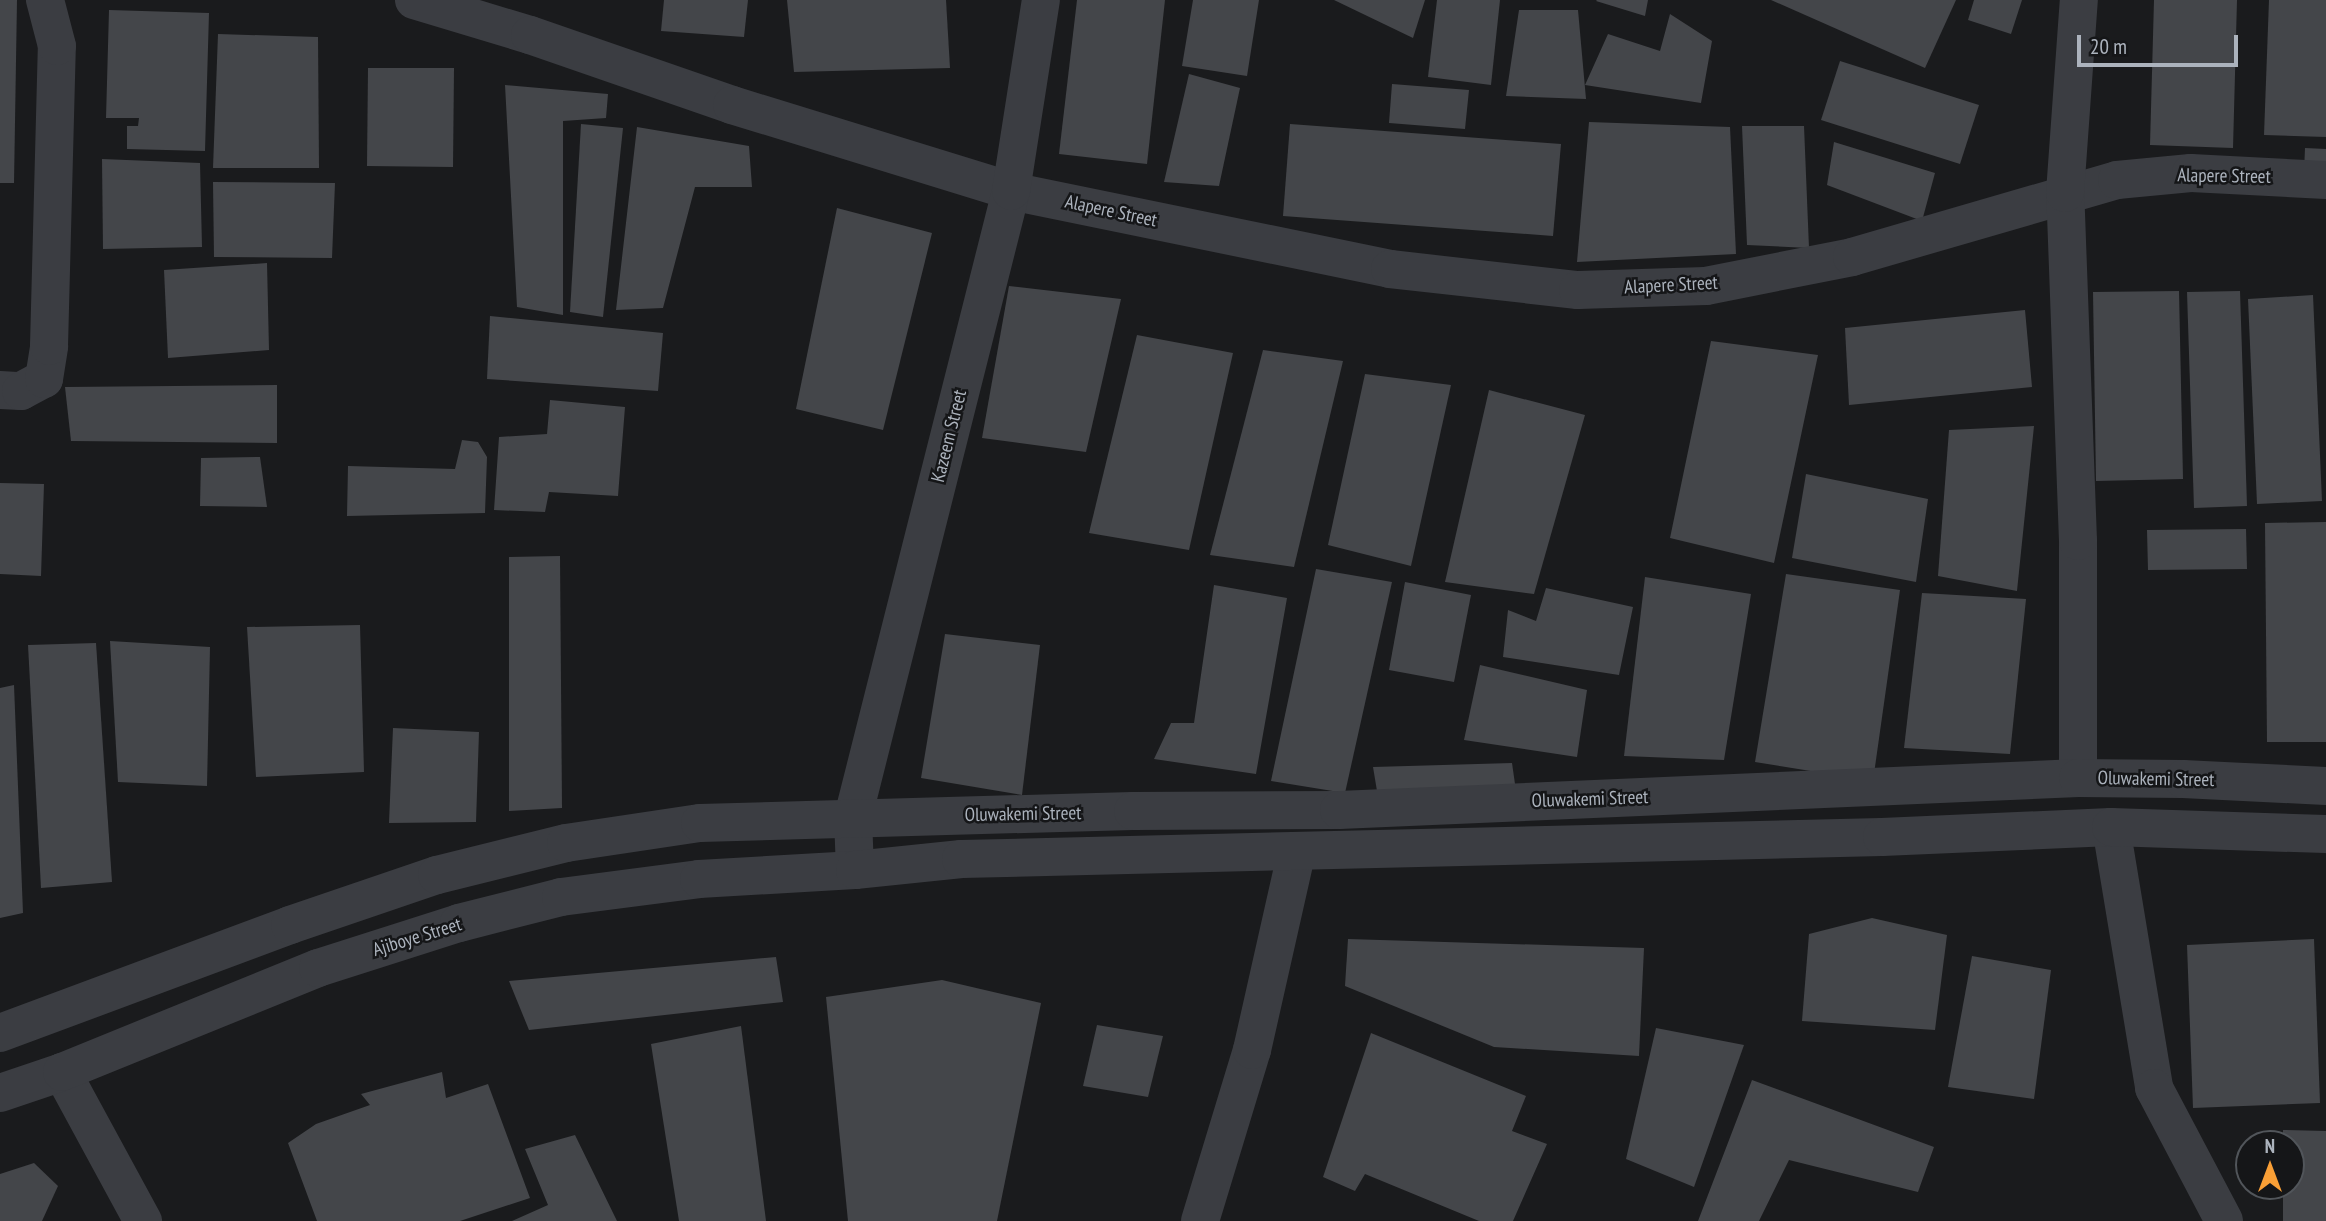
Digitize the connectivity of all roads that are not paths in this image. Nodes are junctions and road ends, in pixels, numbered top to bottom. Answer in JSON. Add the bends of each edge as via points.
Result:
{"nodes":[{"id":1,"x":45,"y":0,"type":"edge"},
{"id":2,"x":414,"y":0,"type":"edge"},
{"id":3,"x":1041,"y":0,"type":"edge"},
{"id":4,"x":2079,"y":0,"type":"edge"},
{"id":5,"x":2326,"y":180,"type":"edge"},
{"id":6,"x":1011,"y":191,"type":"junction"},
{"id":7,"x":2065,"y":193,"type":"junction"},
{"id":8,"x":0,"y":390,"type":"edge"},
{"id":9,"x":2078,"y":778,"type":"junction"},
{"id":10,"x":2326,"y":786,"type":"edge"},
{"id":11,"x":853,"y":817,"type":"junction"},
{"id":12,"x":2111,"y":827,"type":"junction"},
{"id":13,"x":2326,"y":834,"type":"edge"},
{"id":14,"x":1297,"y":851,"type":"junction"},
{"id":15,"x":855,"y":870,"type":"junction"},
{"id":16,"x":0,"y":1034,"type":"edge"},
{"id":17,"x":62,"y":1072,"type":"junction"},
{"id":18,"x":0,"y":1093,"type":"edge"},
{"id":19,"x":143,"y":1221,"type":"edge"},
{"id":20,"x":1200,"y":1221,"type":"edge"},
{"id":21,"x":2224,"y":1221,"type":"edge"}],
"edges":[{"from":1,"to":8,"type":"street","via":[[57,46],[49,346],[44,379],[21,391]]},
{"from":2,"to":6,"type":"street","name":"Alapere Street"},
{"from":3,"to":6,"type":"street","name":"Kazeem Street"},
{"from":4,"to":7,"type":"street"},
{"from":5,"to":7,"type":"street","name":"Alapere Street","via":[[2191,173],[2117,180]]},
{"from":6,"to":7,"type":"street","name":"Alapere Street","via":[[1390,269],[1578,290],[1706,286],[1852,257]]},
{"from":6,"to":11,"type":"street","name":"Kazeem Street"},
{"from":7,"to":9,"type":"street","via":[[2078,541]]},
{"from":9,"to":10,"type":"street","name":"Oluwakemi Street"},
{"from":9,"to":11,"type":"street","name":"Oluwakemi Street","via":[[1339,810]]},
{"from":11,"to":15,"type":"street","name":"Kazeem Street"},
{"from":11,"to":16,"type":"street","via":[[700,822],[566,843],[437,875]]},
{"from":12,"to":13,"type":"street"},
{"from":12,"to":14,"type":"street"},
{"from":12,"to":21,"type":"street","via":[[2154,1088]]},
{"from":14,"to":15,"type":"street","via":[[961,859]]},
{"from":14,"to":20,"type":"street","via":[[1252,1050]]},
{"from":15,"to":17,"type":"street","name":"Ajiboye Street","via":[[699,879],[561,897],[459,923],[317,968]]},
{"from":17,"to":18,"type":"street","name":"Ajiboye Street"},
{"from":17,"to":19,"type":"street"}]}
